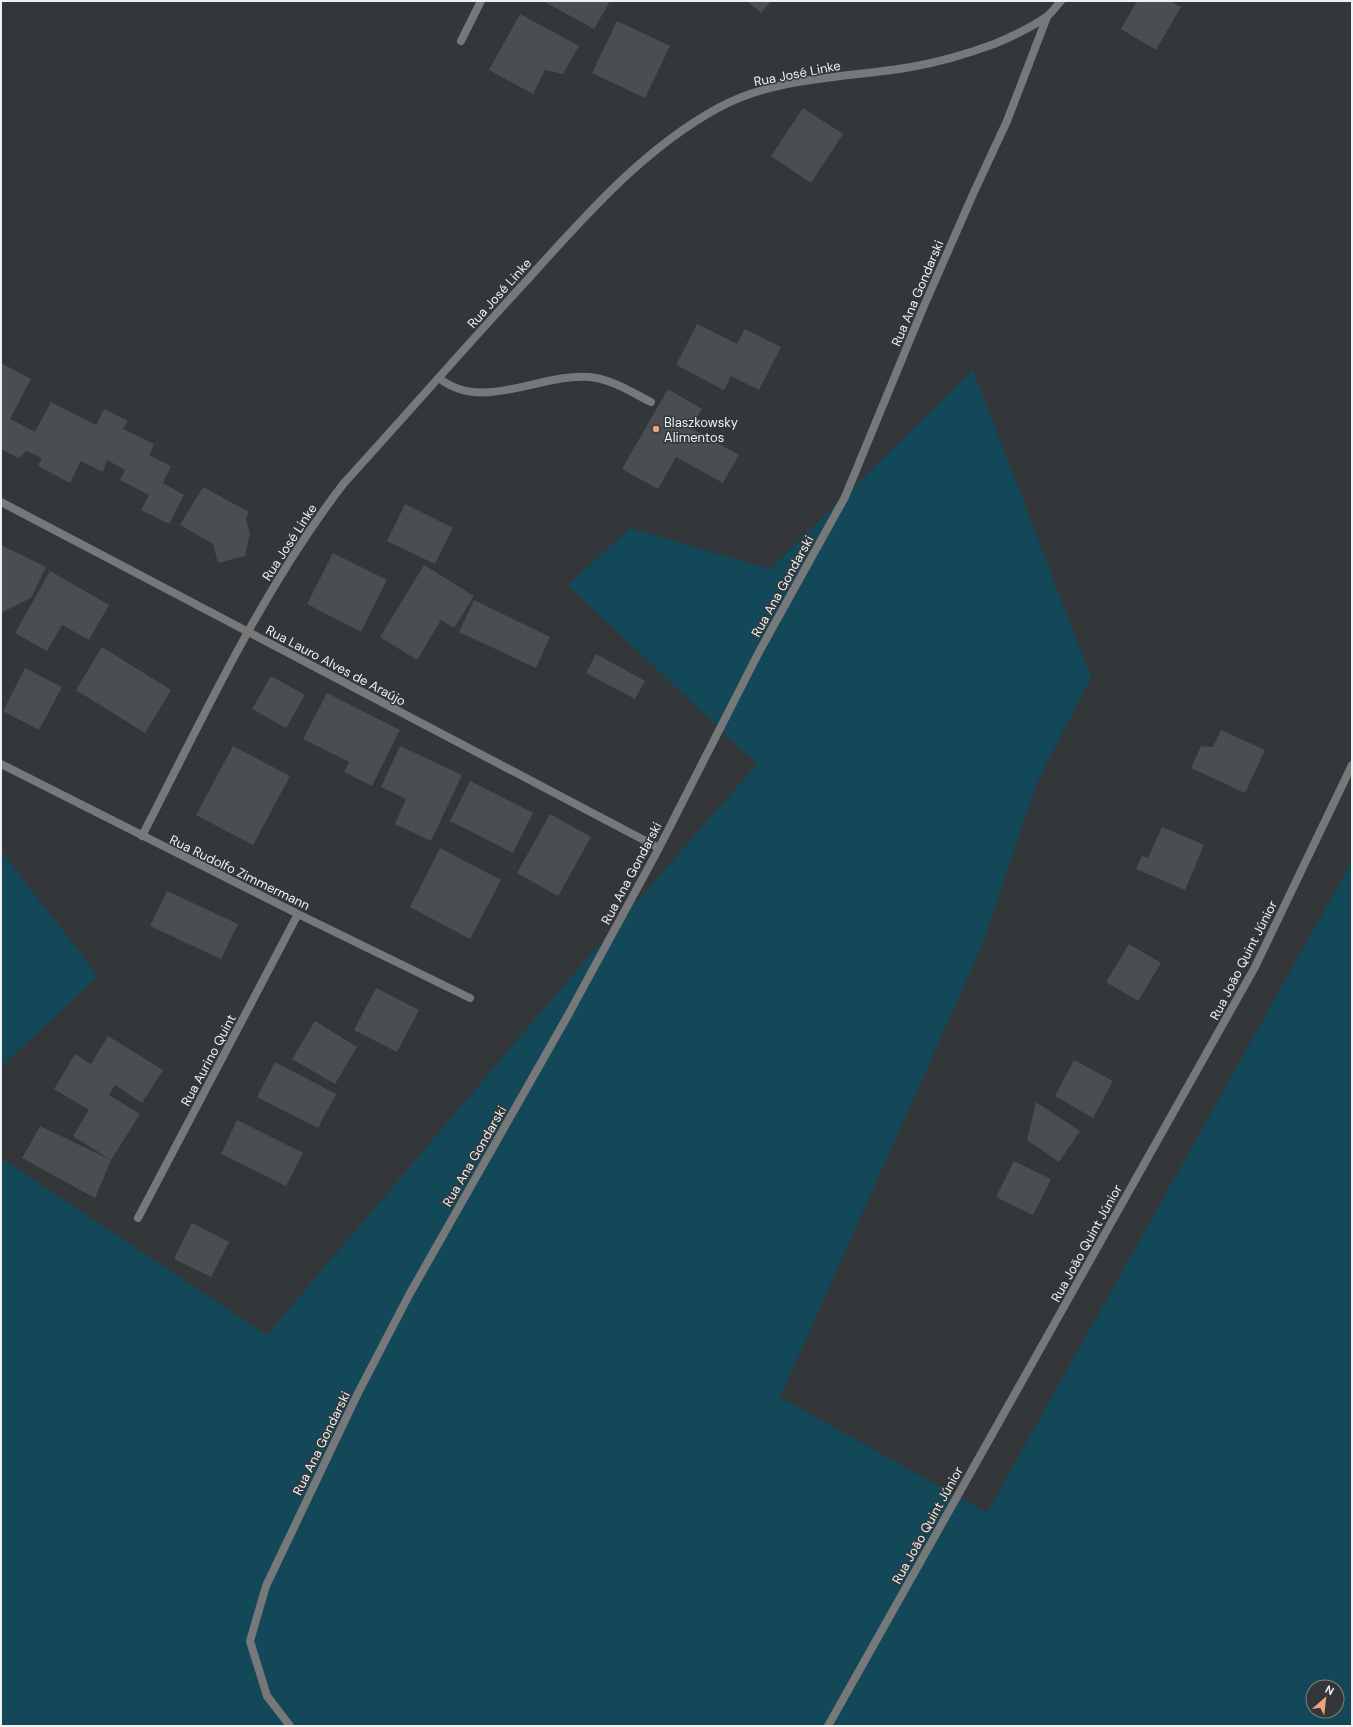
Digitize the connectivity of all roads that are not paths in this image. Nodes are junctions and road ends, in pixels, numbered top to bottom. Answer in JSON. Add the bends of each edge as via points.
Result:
{"nodes":[{"id":1,"x":481,"y":1,"type":"edge"},
{"id":2,"x":1061,"y":1,"type":"edge"},
{"id":3,"x":1047,"y":17,"type":"junction"},
{"id":4,"x":461,"y":41,"type":"dead end"},
{"id":5,"x":439,"y":378,"type":"junction"},
{"id":6,"x":651,"y":402,"type":"dead end"},
{"id":7,"x":1,"y":502,"type":"edge"},
{"id":8,"x":248,"y":632,"type":"junction"},
{"id":9,"x":1,"y":764,"type":"edge"},
{"id":10,"x":1352,"y":765,"type":"edge"},
{"id":11,"x":142,"y":836,"type":"junction"},
{"id":12,"x":659,"y":848,"type":"junction"},
{"id":13,"x":298,"y":914,"type":"junction"},
{"id":14,"x":470,"y":998,"type":"dead end"},
{"id":15,"x":138,"y":1218,"type":"dead end"},
{"id":16,"x":290,"y":1726,"type":"edge"},
{"id":17,"x":828,"y":1726,"type":"edge"}],
"edges":[{"from":1,"to":4,"type":"street"},
{"from":2,"to":3,"type":"street","name":"Rua José Linke"},
{"from":3,"to":5,"type":"street","name":"Rua José Linke","via":[[1009,38],[976,51],[910,67],[775,88],[747,95],[699,118],[650,154],[613,189]]},
{"from":3,"to":12,"type":"street","name":"Rua Ana Gondarski","via":[[1007,121],[926,301],[845,496],[759,652]]},
{"from":5,"to":6,"type":"street","via":[[449,386],[481,393],[565,378],[606,379]]},
{"from":5,"to":8,"type":"street","name":"Rua José Linke","via":[[344,483],[315,521]]},
{"from":7,"to":8,"type":"street","name":"Rua Lauro Alves de Araújo"},
{"from":8,"to":11,"type":"street","name":"Rua José Linke"},
{"from":8,"to":12,"type":"street","name":"Rua Lauro Alves de Araújo"},
{"from":9,"to":11,"type":"street","name":"Rua Rudolfo Zimmermann"},
{"from":10,"to":17,"type":"street","name":"Rua João Quint Júnior","via":[[1255,968]]},
{"from":11,"to":13,"type":"street","name":"Rua Rudolfo Zimmermann"},
{"from":12,"to":16,"type":"street","name":"Rua Ana Gondarski","via":[[567,1017],[409,1294],[266,1586],[250,1641],[267,1696]]},
{"from":13,"to":14,"type":"street","name":"Rua Rudolfo Zimmermann"},
{"from":13,"to":15,"type":"street","name":"Rua Aurino Quint"}]}
